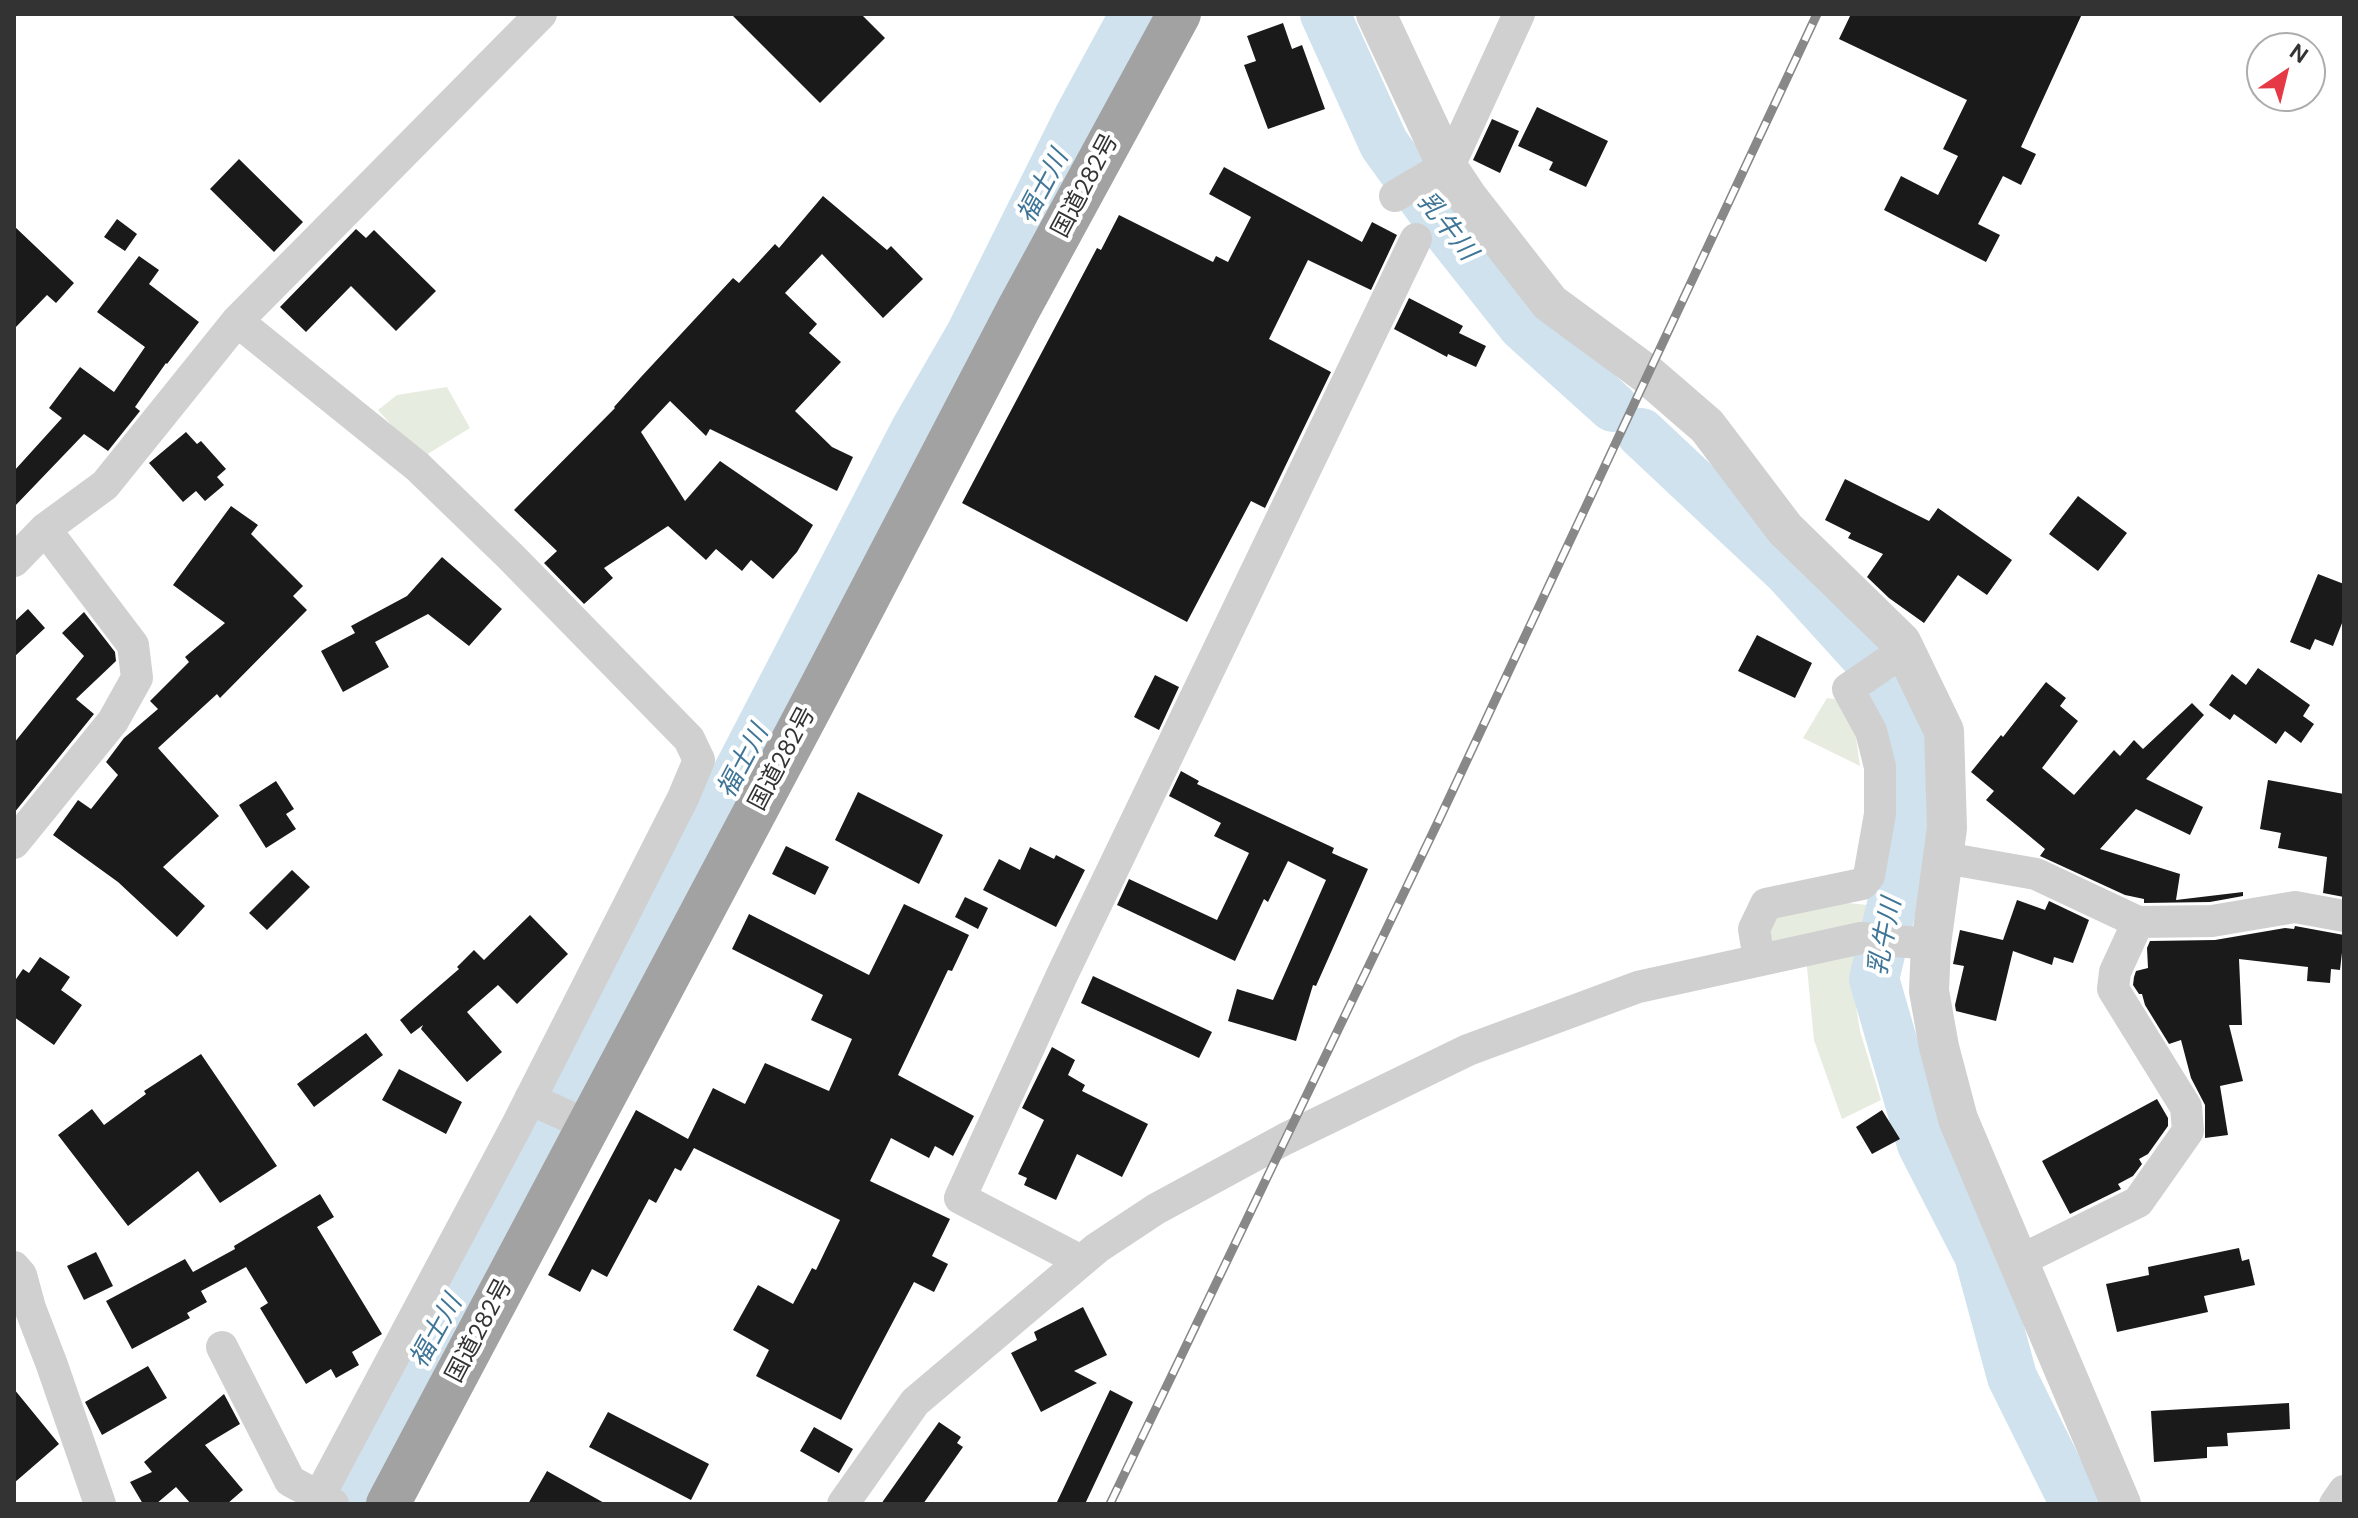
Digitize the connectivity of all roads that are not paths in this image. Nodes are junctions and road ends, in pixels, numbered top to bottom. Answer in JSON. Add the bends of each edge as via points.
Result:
{"nodes":[{"id":1,"x":541,"y":14,"type":"edge"},
{"id":2,"x":1179,"y":14,"type":"edge"},
{"id":3,"x":1376,"y":14,"type":"edge"},
{"id":4,"x":1519,"y":14,"type":"edge"},
{"id":5,"x":1441,"y":170,"type":"junction"},
{"id":6,"x":1395,"y":196,"type":"dead end"},
{"id":7,"x":1416,"y":239,"type":"dead end"},
{"id":8,"x":237,"y":321,"type":"junction"},
{"id":9,"x":45,"y":529,"type":"junction"},
{"id":10,"x":14,"y":561,"type":"edge"},
{"id":11,"x":1904,"y":650,"type":"junction"},
{"id":12,"x":14,"y":843,"type":"edge"},
{"id":13,"x":1945,"y":858,"type":"junction"},
{"id":14,"x":2344,"y":916,"type":"edge"},
{"id":15,"x":2138,"y":922,"type":"junction"},
{"id":16,"x":1931,"y":944,"type":"junction"},
{"id":17,"x":1759,"y":960,"type":"junction"},
{"id":18,"x":531,"y":1099,"type":"junction"},
{"id":19,"x":586,"y":1124,"type":"junction"},
{"id":20,"x":1081,"y":1261,"type":"junction"},
{"id":21,"x":2017,"y":1262,"type":"junction"},
{"id":22,"x":14,"y":1267,"type":"edge"},
{"id":23,"x":222,"y":1347,"type":"dead end"},
{"id":24,"x":2344,"y":1491,"type":"edge"},
{"id":25,"x":322,"y":1500,"type":"edge"},
{"id":26,"x":100,"y":1504,"type":"edge"},
{"id":27,"x":388,"y":1504,"type":"edge"},
{"id":28,"x":843,"y":1504,"type":"edge"},
{"id":29,"x":2121,"y":1504,"type":"edge"},
{"id":30,"x":2335,"y":1504,"type":"edge"}],
"edges":[{"from":1,"to":8,"type":"street"},
{"from":2,"to":19,"type":"highway","name":"国道282号"},
{"from":3,"to":5,"type":"street"},
{"from":4,"to":5,"type":"street"},
{"from":5,"to":6,"type":"street"},
{"from":5,"to":11,"type":"street","via":[[1550,303],[1707,426],[1785,529]]},
{"from":7,"to":20,"type":"street","via":[[960,1198]]},
{"from":8,"to":9,"type":"street","via":[[105,485]]},
{"from":8,"to":18,"type":"street","via":[[418,467],[689,739],[699,760]]},
{"from":9,"to":10,"type":"street"},
{"from":9,"to":12,"type":"street","via":[[133,645],[137,678],[113,721]]},
{"from":11,"to":13,"type":"street","via":[[1944,731]]},
{"from":11,"to":17,"type":"street","via":[[1848,689],[1871,731],[1880,767],[1880,814],[1869,876],[1862,884],[1766,904],[1754,929]]},
{"from":13,"to":15,"type":"street","via":[[2036,874]]},
{"from":13,"to":16,"type":"street"},
{"from":14,"to":15,"type":"street","via":[[2295,907],[2212,921]]},
{"from":15,"to":21,"type":"street","via":[[2115,972],[2113,989],[2186,1107],[2188,1131],[2138,1202]]},
{"from":16,"to":17,"type":"street","via":[[1861,938]]},
{"from":16,"to":21,"type":"street","via":[[1929,991],[1958,1119]]},
{"from":17,"to":20,"type":"street","via":[[1638,987],[1468,1050],[1156,1209]]},
{"from":18,"to":19,"type":"street"},
{"from":18,"to":25,"type":"street"},
{"from":19,"to":27,"type":"highway","name":"国道282号"},
{"from":20,"to":28,"type":"street","via":[[915,1402]]},
{"from":21,"to":29,"type":"street"},
{"from":22,"to":26,"type":"street"},
{"from":23,"to":25,"type":"street","via":[[290,1481]]},
{"from":24,"to":30,"type":"street"}]}
